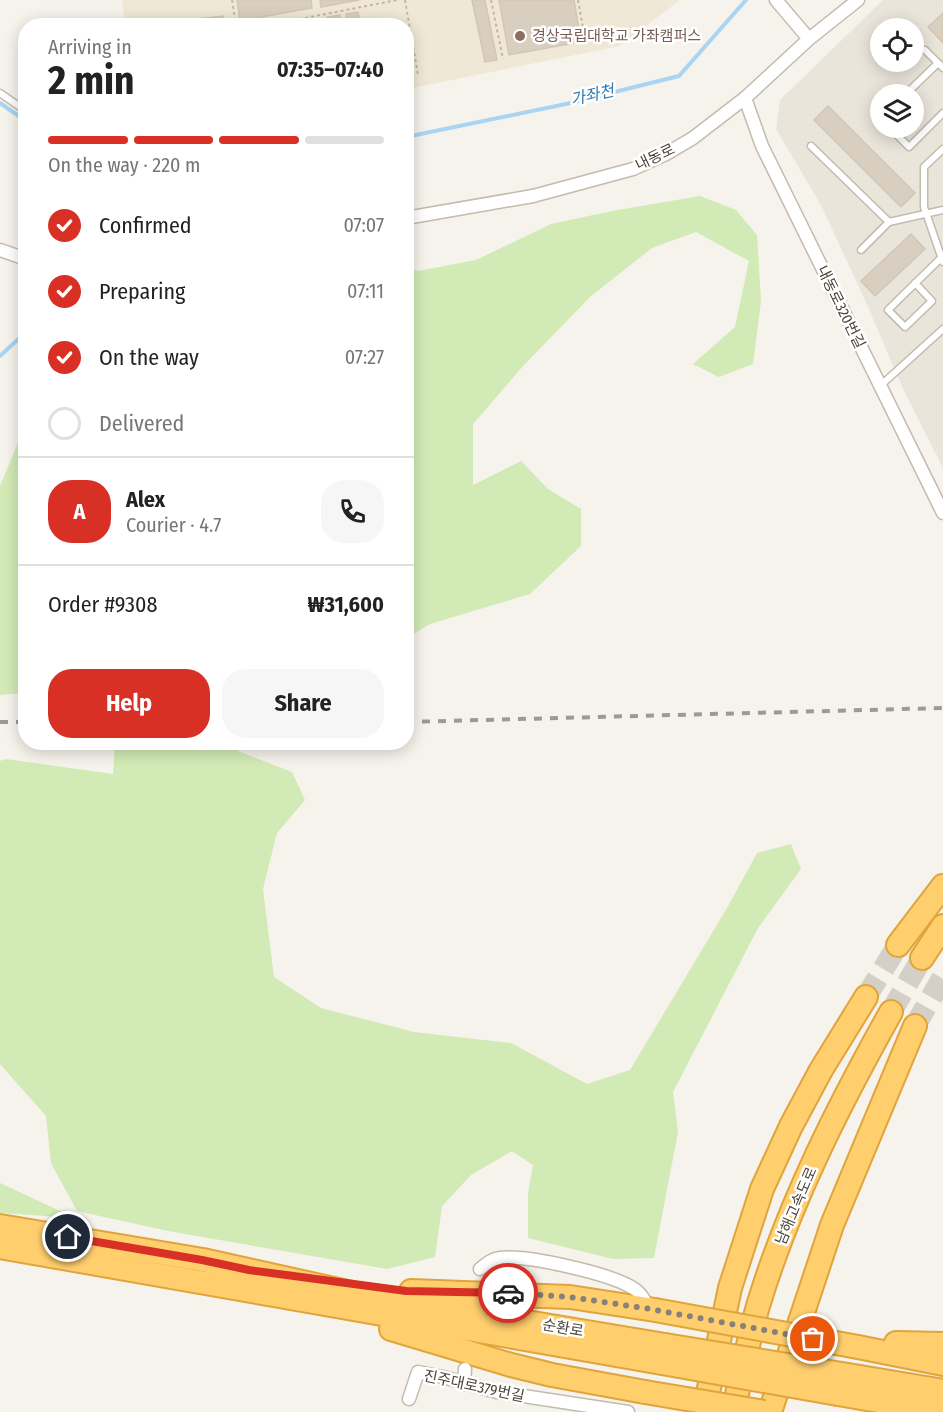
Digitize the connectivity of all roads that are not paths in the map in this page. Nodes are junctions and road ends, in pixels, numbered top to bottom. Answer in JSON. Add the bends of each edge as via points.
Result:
{"nodes":[{"id":1,"x":858,"y":0,"type":"edge"},
{"id":2,"x":778,"y":3,"type":"edge"},
{"id":3,"x":809,"y":39,"type":"junction"},
{"id":4,"x":924,"y":50,"type":"edge"},
{"id":5,"x":941,"y":66,"type":"edge"},
{"id":6,"x":918,"y":84,"type":"edge"},
{"id":7,"x":0,"y":93,"type":"edge"},
{"id":8,"x":745,"y":98,"type":"junction"},
{"id":9,"x":18,"y":105,"type":"edge"},
{"id":10,"x":943,"y":113,"type":"edge"},
{"id":11,"x":924,"y":132,"type":"edge"},
{"id":12,"x":900,"y":138,"type":"edge"},
{"id":13,"x":918,"y":138,"type":"edge"},
{"id":14,"x":811,"y":146,"type":"dead end"},
{"id":15,"x":943,"y":149,"type":"edge"},
{"id":16,"x":943,"y":210,"type":"edge"},
{"id":17,"x":926,"y":214,"type":"junction"},
{"id":18,"x":414,"y":217,"type":"edge"},
{"id":19,"x":889,"y":222,"type":"junction"},
{"id":20,"x":0,"y":250,"type":"edge"},
{"id":21,"x":861,"y":250,"type":"dead end"},
{"id":22,"x":18,"y":256,"type":"edge"},
{"id":23,"x":942,"y":260,"type":"edge"},
{"id":24,"x":915,"y":283,"type":"junction"},
{"id":25,"x":943,"y":329,"type":"edge"},
{"id":26,"x":879,"y":387,"type":"junction"},
{"id":27,"x":943,"y":513,"type":"edge"},
{"id":28,"x":943,"y":886,"type":"edge"},
{"id":29,"x":943,"y":926,"type":"edge"},
{"id":30,"x":898,"y":945,"type":"tunnel mouth"},
{"id":31,"x":922,"y":958,"type":"tunnel mouth"},
{"id":32,"x":866,"y":997,"type":"tunnel mouth"},
{"id":33,"x":891,"y":1012,"type":"tunnel mouth"},
{"id":34,"x":915,"y":1026,"type":"tunnel mouth"},
{"id":35,"x":0,"y":1226,"type":"edge"},
{"id":36,"x":0,"y":1247,"type":"edge"},
{"id":37,"x":480,"y":1269,"type":"dead end"},
{"id":38,"x":246,"y":1281,"type":"junction"},
{"id":39,"x":653,"y":1309,"type":"junction"},
{"id":40,"x":943,"y":1344,"type":"edge"},
{"id":41,"x":862,"y":1348,"type":"junction"},
{"id":42,"x":943,"y":1364,"type":"edge"},
{"id":43,"x":465,"y":1369,"type":"dead end"},
{"id":44,"x":464,"y":1384,"type":"junction"},
{"id":45,"x":840,"y":1384,"type":"junction"},
{"id":46,"x":943,"y":1391,"type":"edge"},
{"id":47,"x":409,"y":1399,"type":"dead end"},
{"id":48,"x":628,"y":1412,"type":"edge"},
{"id":49,"x":704,"y":1412,"type":"edge"},
{"id":50,"x":733,"y":1412,"type":"edge"},
{"id":51,"x":764,"y":1412,"type":"edge"},
{"id":52,"x":770,"y":1412,"type":"edge"},
{"id":53,"x":943,"y":1412,"type":"edge"}],
"edges":[{"from":1,"to":3,"type":"street","name":"내동로"},
{"from":2,"to":3,"type":"street"},
{"from":3,"to":8,"type":"street","name":"내동로"},
{"from":4,"to":5,"type":"lane"},
{"from":5,"to":6,"type":"lane"},
{"from":7,"to":9,"type":"lane"},
{"from":8,"to":18,"type":"street","name":"내동로","via":[[693,138],[633,169],[533,196]]},
{"from":8,"to":26,"type":"street","name":"내동로320번길","via":[[762,146]]},
{"from":10,"to":11,"type":"lane"},
{"from":12,"to":13,"type":"lane","via":[[909,147]]},
{"from":14,"to":19,"type":"lane"},
{"from":15,"to":17,"type":"lane","via":[[924,167]]},
{"from":16,"to":17,"type":"lane"},
{"from":17,"to":19,"type":"lane"},
{"from":17,"to":23,"type":"lane"},
{"from":19,"to":21,"type":"lane"},
{"from":20,"to":22,"type":"street"},
{"from":23,"to":24,"type":"lane"},
{"from":24,"to":24,"type":"lane","via":[[888,310],[905,327],[932,301]]},
{"from":25,"to":26,"type":"lane"},
{"from":26,"to":27,"type":"street","name":"내동로320번길"},
{"from":28,"to":30,"type":"highway"},
{"from":29,"to":31,"type":"highway"},
{"from":32,"to":49,"type":"highway","via":[[821,1070],[762,1189],[730,1288]]},
{"from":33,"to":50,"type":"highway","name":"남해고속도로","via":[[846,1094],[778,1249],[758,1306]]},
{"from":34,"to":52,"type":"highway","via":[[832,1225]]},
{"from":35,"to":38,"type":"highway","name":"순환로","via":[[202,1260]]},
{"from":36,"to":38,"type":"highway","name":"순환로"},
{"from":37,"to":39,"type":"street","via":[[501,1258],[546,1262],[596,1274],[635,1290]]},
{"from":38,"to":39,"type":"highway","via":[[570,1297]]},
{"from":38,"to":45,"type":"highway","name":"순환로","bridge":true,"via":[[352,1293]]},
{"from":38,"to":51,"type":"highway","bridge":true,"via":[[511,1365]]},
{"from":39,"to":41,"type":"highway","bridge":true},
{"from":40,"to":41,"type":"highway","via":[[882,1342]]},
{"from":41,"to":42,"type":"highway"},
{"from":43,"to":44,"type":"street"},
{"from":44,"to":47,"type":"street","name":"진주대로379번길","via":[[418,1372]]},
{"from":44,"to":48,"type":"street","name":"진주대로379번길"},
{"from":45,"to":46,"type":"highway"},
{"from":45,"to":53,"type":"highway"}]}
